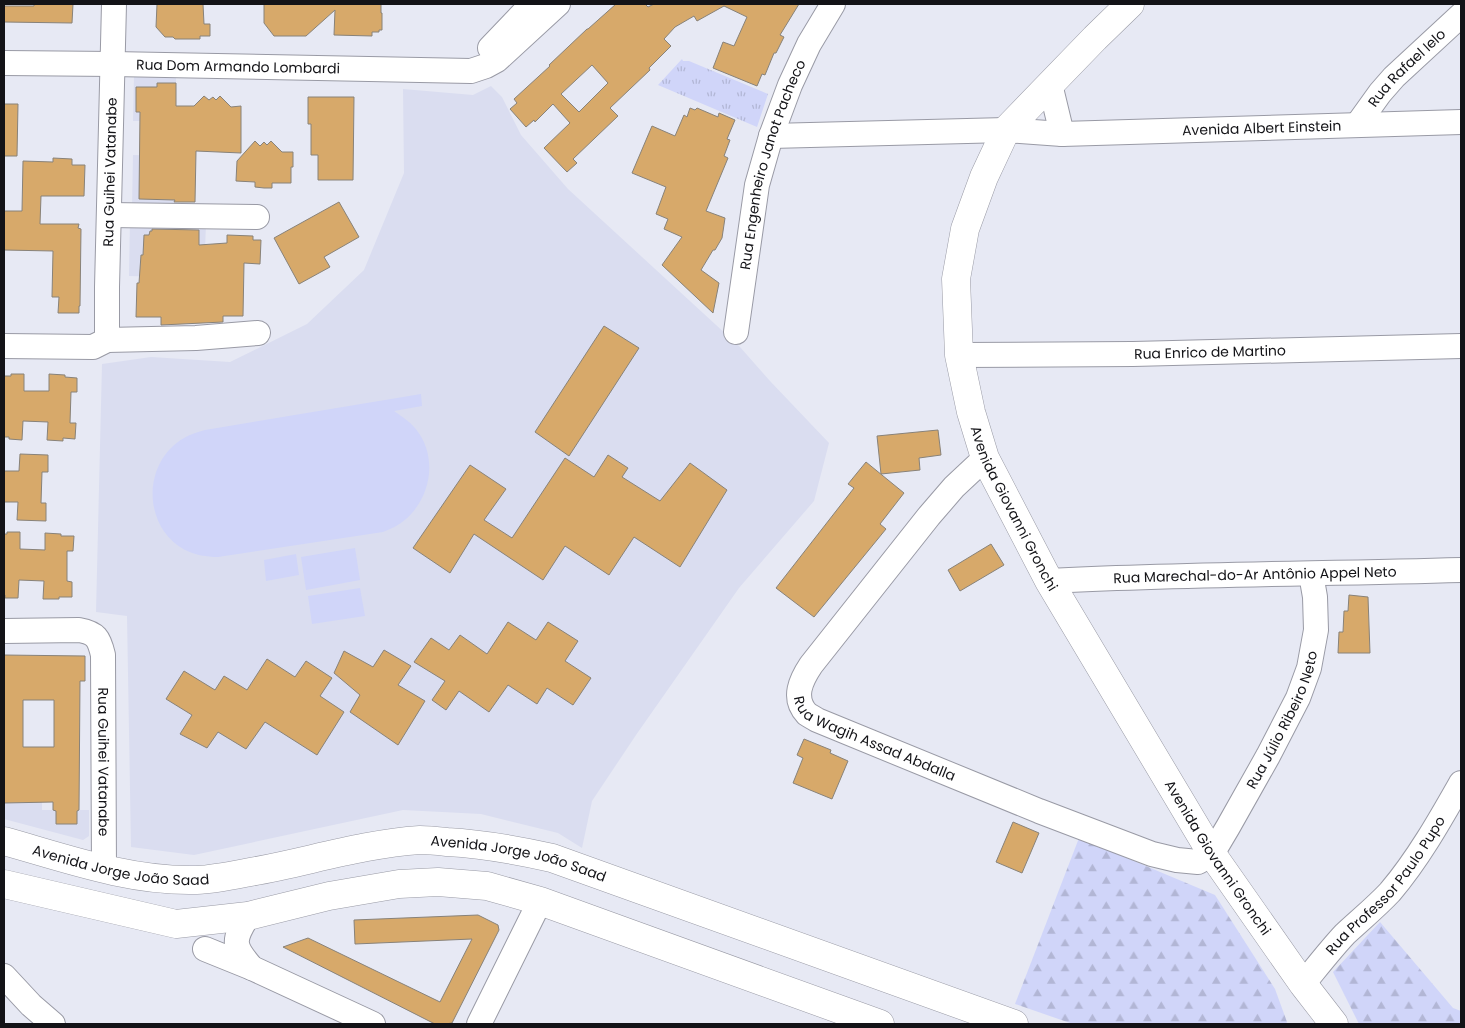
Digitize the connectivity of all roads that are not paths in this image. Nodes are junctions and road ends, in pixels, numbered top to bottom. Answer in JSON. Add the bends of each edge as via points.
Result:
{"nodes":[{"id":1,"x":114,"y":4,"type":"edge"},
{"id":2,"x":532,"y":4,"type":"edge"},
{"id":3,"x":558,"y":4,"type":"edge"},
{"id":4,"x":833,"y":4,"type":"edge"},
{"id":5,"x":1130,"y":4,"type":"edge"},
{"id":6,"x":1461,"y":15,"type":"edge"},
{"id":7,"x":4,"y":63,"type":"edge"},
{"id":8,"x":113,"y":64,"type":"junction"},
{"id":9,"x":472,"y":71,"type":"junction"},
{"id":10,"x":1050,"y":84,"type":"junction"},
{"id":11,"x":1461,"y":122,"type":"edge"},
{"id":12,"x":1357,"y":125,"type":"junction"},
{"id":13,"x":1006,"y":130,"type":"junction"},
{"id":14,"x":1062,"y":134,"type":"junction"},
{"id":15,"x":771,"y":136,"type":"junction"},
{"id":16,"x":109,"y":215,"type":"junction"},
{"id":17,"x":257,"y":217,"type":"dead end"},
{"id":18,"x":736,"y":332,"type":"dead end"},
{"id":19,"x":258,"y":333,"type":"dead end"},
{"id":20,"x":107,"y":340,"type":"junction"},
{"id":21,"x":4,"y":346,"type":"edge"},
{"id":22,"x":1461,"y":346,"type":"edge"},
{"id":23,"x":959,"y":355,"type":"junction"},
{"id":24,"x":985,"y":458,"type":"junction"},
{"id":25,"x":1461,"y":570,"type":"edge"},
{"id":26,"x":1311,"y":574,"type":"junction"},
{"id":27,"x":1049,"y":580,"type":"junction"},
{"id":28,"x":4,"y":631,"type":"edge"},
{"id":29,"x":1461,"y":783,"type":"edge"},
{"id":30,"x":4,"y":841,"type":"edge"},
{"id":31,"x":1212,"y":854,"type":"junction"},
{"id":32,"x":104,"y":869,"type":"junction"},
{"id":33,"x":4,"y":884,"type":"edge"},
{"id":34,"x":540,"y":901,"type":"junction"},
{"id":35,"x":248,"y":916,"type":"junction"},
{"id":36,"x":205,"y":949,"type":"dead end"},
{"id":37,"x":252,"y":968,"type":"junction"},
{"id":38,"x":4,"y":976,"type":"edge"},
{"id":39,"x":1311,"y":1002,"type":"edge"},
{"id":40,"x":52,"y":1024,"type":"edge"},
{"id":41,"x":373,"y":1024,"type":"edge"},
{"id":42,"x":479,"y":1024,"type":"edge"},
{"id":43,"x":880,"y":1024,"type":"edge"},
{"id":44,"x":1014,"y":1024,"type":"edge"},
{"id":45,"x":1326,"y":1024,"type":"edge"},
{"id":46,"x":1334,"y":1024,"type":"edge"}],
"edges":[{"from":1,"to":8,"type":"street","name":"Rua Guihei Vatanabe"},
{"from":2,"to":9,"type":"street"},
{"from":3,"to":9,"type":"street","via":[[497,60]]},
{"from":4,"to":15,"type":"street","name":"Rua Engenheiro Janot Pacheco","via":[[809,44]]},
{"from":5,"to":10,"type":"main road","name":"Avenida Giovanni Gronchi"},
{"from":6,"to":12,"type":"street","name":"Rua Rafael Ielo","via":[[1394,77]]},
{"from":7,"to":8,"type":"street","name":"Rua Dom Armando Lombardi"},
{"from":8,"to":9,"type":"street","name":"Rua Dom Armando Lombardi"},
{"from":8,"to":16,"type":"street","name":"Rua Guihei Vatanabe"},
{"from":10,"to":13,"type":"main road","name":"Avenida Giovanni Gronchi"},
{"from":10,"to":14,"type":"street"},
{"from":11,"to":12,"type":"street","name":"Avenida Albert Einstein"},
{"from":12,"to":14,"type":"street","name":"Avenida Albert Einstein"},
{"from":13,"to":14,"type":"street","name":"Avenida Albert Einstein"},
{"from":13,"to":15,"type":"street","name":"Avenida Albert Einstein"},
{"from":13,"to":23,"type":"main road","name":"Avenida Giovanni Gronchi","via":[[965,229],[956,279]]},
{"from":15,"to":18,"type":"street","name":"Rua Engenheiro Janot Pacheco","via":[[757,185]]},
{"from":16,"to":17,"type":"street"},
{"from":16,"to":20,"type":"street","name":"Rua Guihei Vatanabe"},
{"from":19,"to":20,"type":"street"},
{"from":20,"to":21,"type":"street","via":[[93,347]]},
{"from":22,"to":23,"type":"street","name":"Rua Enrico de Martino"},
{"from":23,"to":24,"type":"main road","name":"Avenida Giovanni Gronchi"},
{"from":24,"to":27,"type":"main road","name":"Avenida Giovanni Gronchi"},
{"from":24,"to":31,"type":"street","name":"Rua Wagih Assad Abdalla","via":[[929,516],[811,665],[802,679],[800,702],[807,713],[826,724],[1152,854],[1198,862]]},
{"from":25,"to":26,"type":"street","name":"Rua Marechal-do-Ar Antônio Appel Neto"},
{"from":26,"to":27,"type":"street","name":"Rua Marechal-do-Ar Antônio Appel Neto"},
{"from":26,"to":31,"type":"street","name":"Rua Júlio Ribeiro Neto","via":[[1316,630],[1309,668],[1298,698],[1268,756]]},
{"from":27,"to":31,"type":"main road","name":"Avenida Giovanni Gronchi"},
{"from":28,"to":32,"type":"street","name":"Rua Guihei Vatanabe","via":[[79,630],[89,632],[100,642],[103,655]]},
{"from":29,"to":39,"type":"street","name":"Rua Professor Paulo Pupo","via":[[1391,890],[1328,952]]},
{"from":30,"to":32,"type":"main road","name":"Avenida Jorge João Saad"},
{"from":31,"to":39,"type":"main road","name":"Avenida Giovanni Gronchi"},
{"from":32,"to":44,"type":"main road","name":"Avenida Jorge João Saad","via":[[155,878],[194,880],[422,840],[471,843],[525,852],[552,858]]},
{"from":33,"to":35,"type":"main road","via":[[176,924]]},
{"from":34,"to":35,"type":"main road","via":[[488,886],[438,882],[400,884],[329,896]]},
{"from":34,"to":42,"type":"street"},
{"from":34,"to":43,"type":"main road"},
{"from":35,"to":37,"type":"street","via":[[238,932],[237,946]]},
{"from":36,"to":37,"type":"street"},
{"from":37,"to":41,"type":"street"},
{"from":38,"to":40,"type":"street"},
{"from":39,"to":45,"type":"main road","name":"Avenida Giovanni Gronchi"},
{"from":39,"to":46,"type":"main road","name":"Avenida Giovanni Gronchi"}]}
